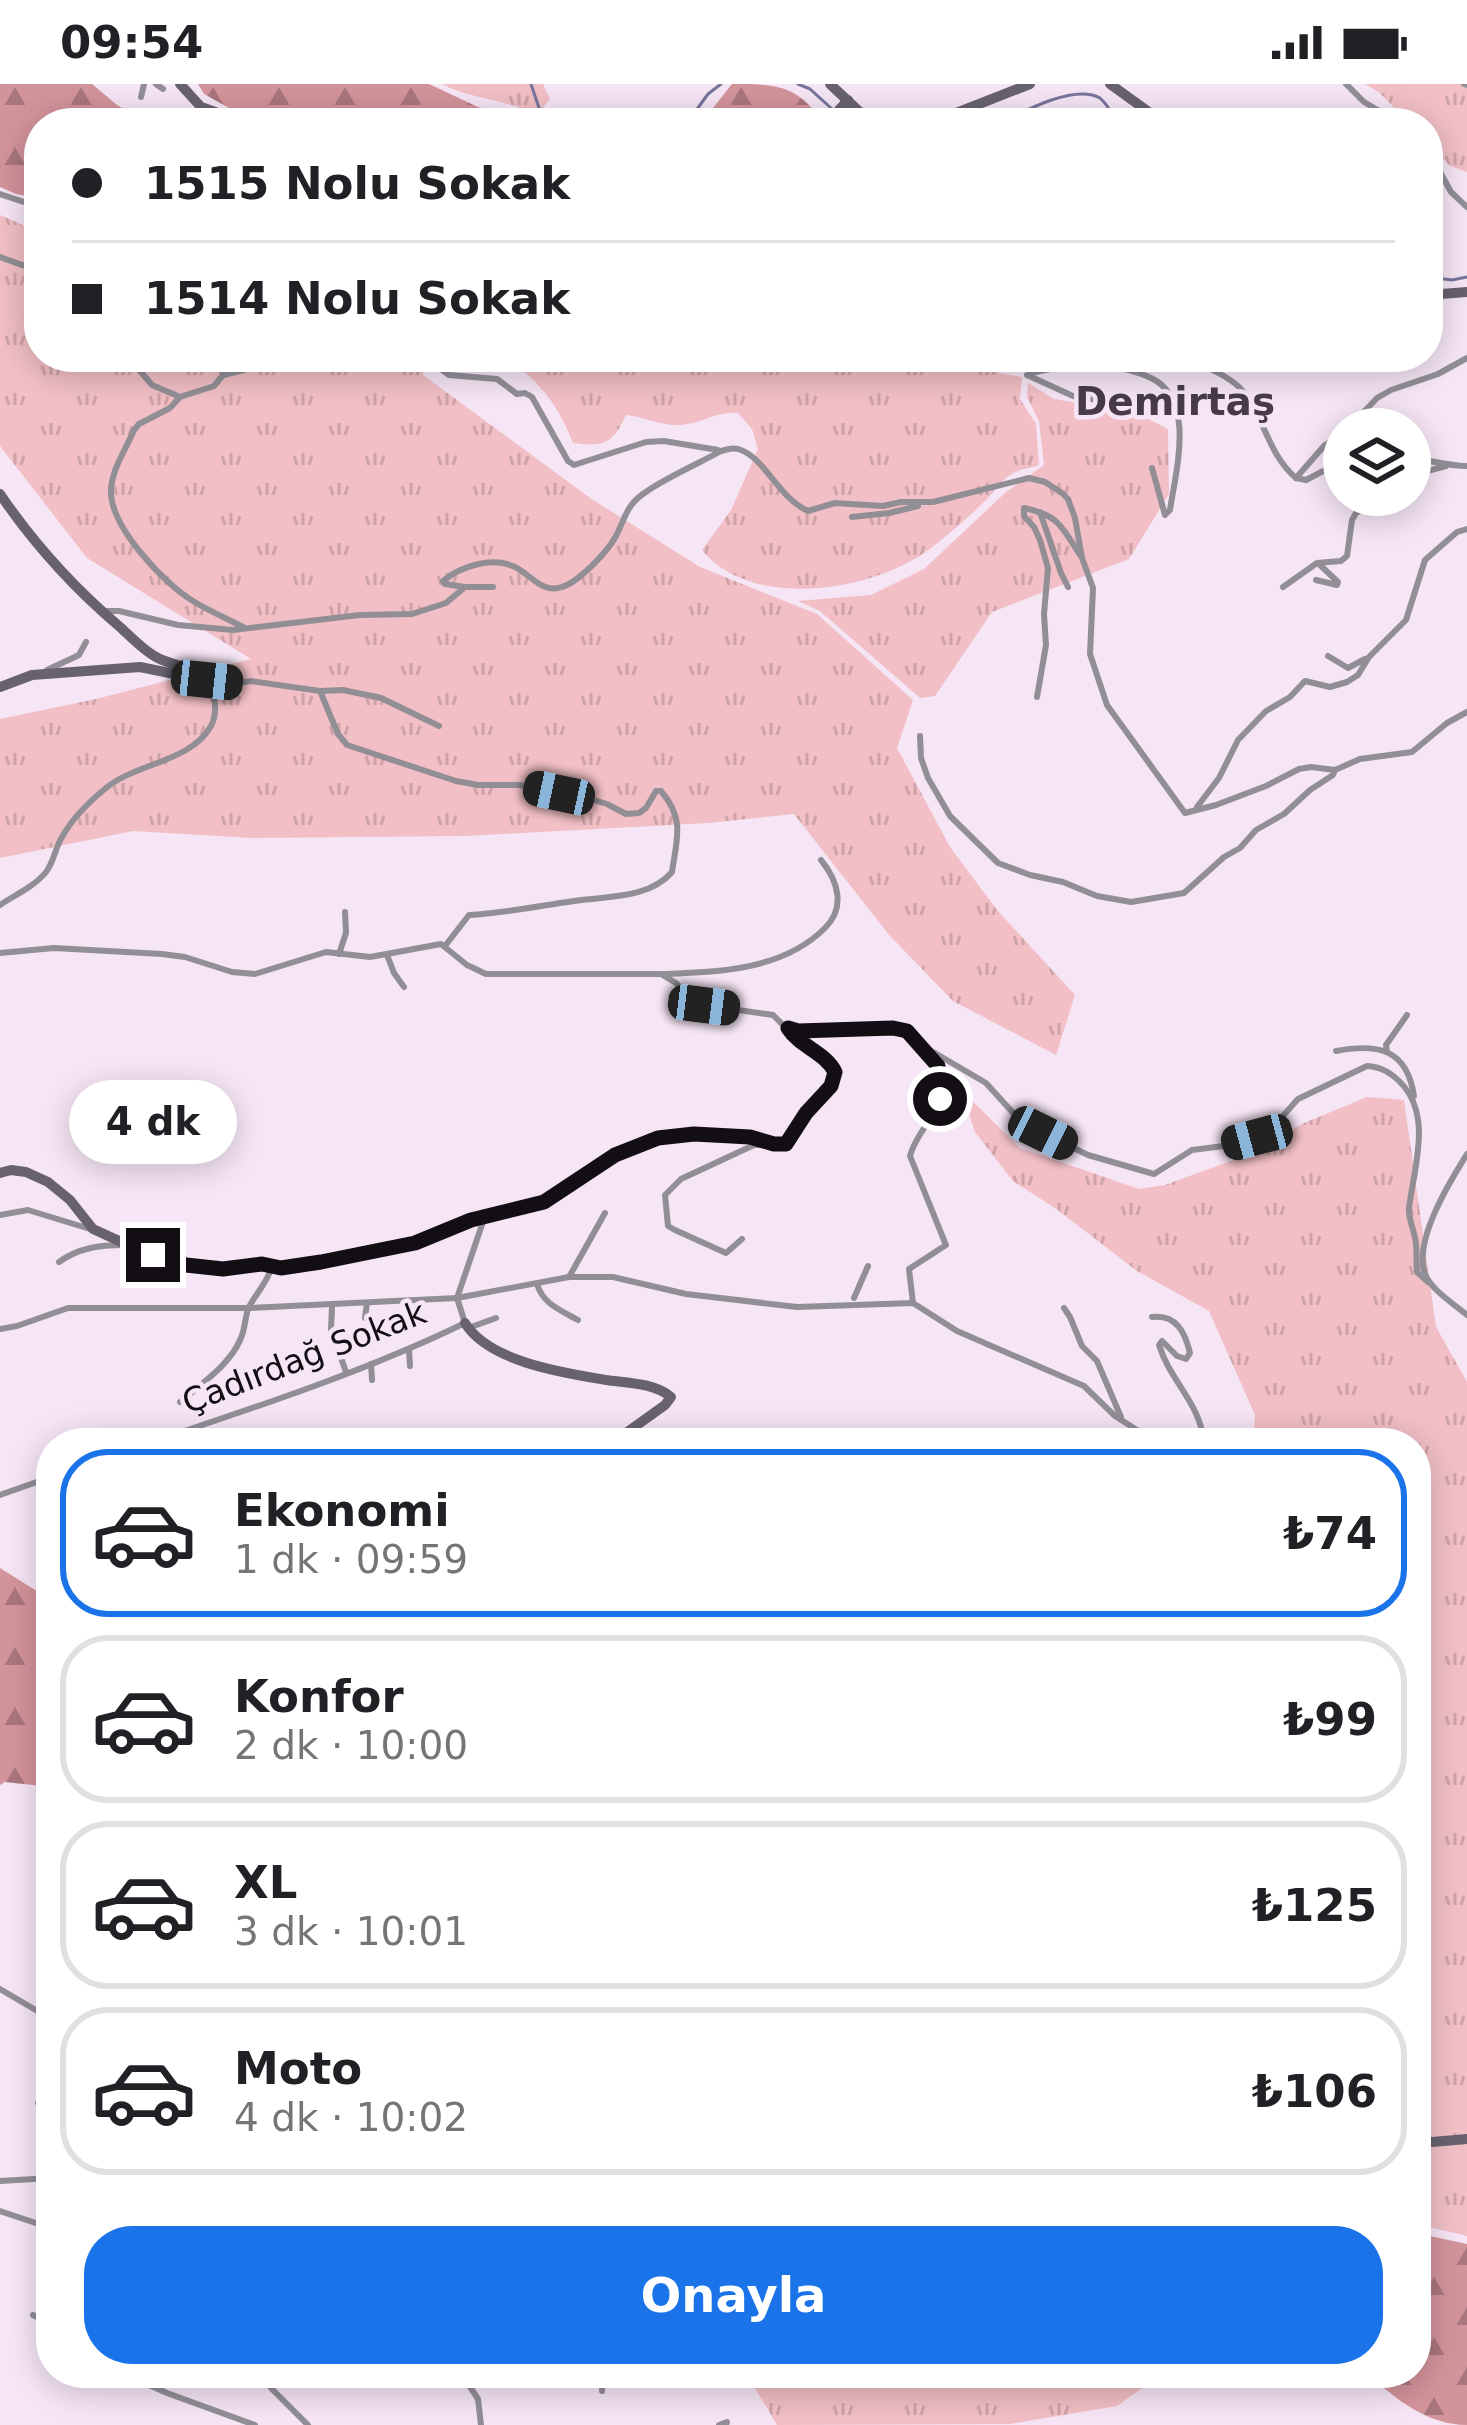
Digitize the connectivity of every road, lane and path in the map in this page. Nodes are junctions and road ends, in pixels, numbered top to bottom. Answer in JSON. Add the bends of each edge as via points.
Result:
{"nodes":[{"id":1,"x":144,"y":84,"type":"edge"},
{"id":2,"x":180,"y":84,"type":"edge"},
{"id":3,"x":830,"y":84,"type":"edge"},
{"id":4,"x":1030,"y":84,"type":"edge"},
{"id":5,"x":1110,"y":84,"type":"edge"},
{"id":6,"x":1346,"y":84,"type":"edge"},
{"id":7,"x":141,"y":97,"type":"dead end"},
{"id":8,"x":845,"y":104,"type":"junction"},
{"id":9,"x":203,"y":108,"type":"edge"},
{"id":10,"x":841,"y":108,"type":"edge"},
{"id":11,"x":851,"y":108,"type":"edge"},
{"id":12,"x":969,"y":108,"type":"edge"},
{"id":13,"x":1143,"y":108,"type":"edge"},
{"id":14,"x":1374,"y":108,"type":"edge"},
{"id":15,"x":1443,"y":177,"type":"edge"},
{"id":16,"x":1467,"y":208,"type":"edge"},
{"id":17,"x":141,"y":372,"type":"edge"},
{"id":18,"x":222,"y":372,"type":"edge"},
{"id":19,"x":234,"y":372,"type":"edge"},
{"id":20,"x":444,"y":372,"type":"edge"},
{"id":21,"x":1035,"y":372,"type":"edge"},
{"id":22,"x":1135,"y":372,"type":"edge"},
{"id":23,"x":1211,"y":372,"type":"edge"},
{"id":24,"x":1442,"y":372,"type":"edge"},
{"id":25,"x":223,"y":375,"type":"junction"},
{"id":26,"x":180,"y":397,"type":"junction"},
{"id":27,"x":1133,"y":406,"type":"dead end"},
{"id":28,"x":1368,"y":408,"type":"edge"},
{"id":29,"x":1323,"y":447,"type":"edge"},
{"id":30,"x":722,"y":451,"type":"junction"},
{"id":31,"x":1431,"y":460,"type":"edge"},
{"id":32,"x":1446,"y":466,"type":"junction"},
{"id":33,"x":1467,"y":466,"type":"edge"},
{"id":34,"x":1152,"y":468,"type":"dead end"},
{"id":35,"x":1431,"y":470,"type":"edge"},
{"id":36,"x":1323,"y":471,"type":"edge"},
{"id":37,"x":1296,"y":478,"type":"junction"},
{"id":38,"x":0,"y":494,"type":"edge"},
{"id":39,"x":933,"y":502,"type":"junction"},
{"id":40,"x":1040,"y":512,"type":"junction"},
{"id":41,"x":1354,"y":516,"type":"edge"},
{"id":42,"x":852,"y":517,"type":"dead end"},
{"id":43,"x":1467,"y":529,"type":"edge"},
{"id":44,"x":1082,"y":557,"type":"junction"},
{"id":45,"x":1317,"y":563,"type":"junction"},
{"id":46,"x":1316,"y":580,"type":"dead end"},
{"id":47,"x":465,"y":586,"type":"junction"},
{"id":48,"x":493,"y":587,"type":"dead end"},
{"id":49,"x":1068,"y":587,"type":"dead end"},
{"id":50,"x":1283,"y":587,"type":"dead end"},
{"id":51,"x":101,"y":611,"type":"junction"},
{"id":52,"x":243,"y":627,"type":"junction"},
{"id":53,"x":86,"y":642,"type":"dead end"},
{"id":54,"x":1328,"y":656,"type":"dead end"},
{"id":55,"x":1369,"y":657,"type":"junction"},
{"id":56,"x":32,"y":675,"type":"junction"},
{"id":57,"x":207,"y":680,"type":"junction"},
{"id":58,"x":0,"y":687,"type":"edge"},
{"id":59,"x":320,"y":692,"type":"junction"},
{"id":60,"x":1036,"y":697,"type":"dead end"},
{"id":61,"x":1467,"y":712,"type":"edge"},
{"id":62,"x":439,"y":726,"type":"dead end"},
{"id":63,"x":920,"y":736,"type":"dead end"},
{"id":64,"x":1335,"y":770,"type":"junction"},
{"id":65,"x":1192,"y":812,"type":"junction"},
{"id":66,"x":821,"y":860,"type":"dead end"},
{"id":67,"x":0,"y":905,"type":"edge"},
{"id":68,"x":344,"y":912,"type":"dead end"},
{"id":69,"x":445,"y":946,"type":"junction"},
{"id":70,"x":0,"y":953,"type":"edge"},
{"id":71,"x":339,"y":953,"type":"junction"},
{"id":72,"x":387,"y":955,"type":"junction"},
{"id":73,"x":661,"y":974,"type":"junction"},
{"id":74,"x":404,"y":987,"type":"dead end"},
{"id":75,"x":1407,"y":1015,"type":"dead end"},
{"id":76,"x":788,"y":1028,"type":"junction"},
{"id":77,"x":923,"y":1046,"type":"junction"},
{"id":78,"x":1336,"y":1051,"type":"dead end"},
{"id":79,"x":1387,"y":1052,"type":"junction"},
{"id":80,"x":1413,"y":1100,"type":"junction"},
{"id":81,"x":774,"y":1144,"type":"junction"},
{"id":82,"x":1467,"y":1154,"type":"edge"},
{"id":83,"x":0,"y":1173,"type":"edge"},
{"id":84,"x":605,"y":1213,"type":"dead end"},
{"id":85,"x":0,"y":1214,"type":"edge"},
{"id":86,"x":485,"y":1216,"type":"junction"},
{"id":87,"x":93,"y":1229,"type":"junction"},
{"id":88,"x":742,"y":1238,"type":"dead end"},
{"id":89,"x":128,"y":1246,"type":"junction"},
{"id":90,"x":59,"y":1262,"type":"dead end"},
{"id":91,"x":868,"y":1266,"type":"dead end"},
{"id":92,"x":272,"y":1267,"type":"junction"},
{"id":93,"x":569,"y":1276,"type":"junction"},
{"id":94,"x":1429,"y":1282,"type":"junction"},
{"id":95,"x":536,"y":1284,"type":"junction"},
{"id":96,"x":457,"y":1298,"type":"junction"},
{"id":97,"x":854,"y":1298,"type":"dead end"},
{"id":98,"x":367,"y":1304,"type":"junction"},
{"id":99,"x":913,"y":1304,"type":"junction"},
{"id":100,"x":332,"y":1305,"type":"junction"},
{"id":101,"x":249,"y":1307,"type":"junction"},
{"id":102,"x":1064,"y":1308,"type":"dead end"},
{"id":103,"x":1467,"y":1315,"type":"edge"},
{"id":104,"x":1152,"y":1317,"type":"dead end"},
{"id":105,"x":365,"y":1318,"type":"dead end"},
{"id":106,"x":496,"y":1318,"type":"dead end"},
{"id":107,"x":578,"y":1320,"type":"dead end"},
{"id":108,"x":466,"y":1326,"type":"junction"},
{"id":109,"x":0,"y":1329,"type":"edge"},
{"id":110,"x":409,"y":1350,"type":"junction"},
{"id":111,"x":371,"y":1364,"type":"junction"},
{"id":112,"x":410,"y":1366,"type":"dead end"},
{"id":113,"x":346,"y":1372,"type":"junction"},
{"id":114,"x":372,"y":1380,"type":"dead end"},
{"id":115,"x":180,"y":1402,"type":"dead end"},
{"id":116,"x":1122,"y":1420,"type":"junction"},
{"id":117,"x":191,"y":1428,"type":"edge"},
{"id":118,"x":633,"y":1428,"type":"edge"},
{"id":119,"x":1134,"y":1428,"type":"edge"},
{"id":120,"x":1202,"y":1428,"type":"edge"},
{"id":121,"x":36,"y":1483,"type":"edge"},
{"id":122,"x":0,"y":1496,"type":"edge"},
{"id":123,"x":2,"y":1985,"type":"edge"},
{"id":124,"x":36,"y":2009,"type":"edge"},
{"id":125,"x":1467,"y":2139,"type":"edge"},
{"id":126,"x":1431,"y":2142,"type":"edge"},
{"id":127,"x":36,"y":2179,"type":"edge"},
{"id":128,"x":0,"y":2181,"type":"edge"},
{"id":129,"x":0,"y":2211,"type":"edge"},
{"id":130,"x":36,"y":2223,"type":"edge"},
{"id":131,"x":33,"y":2315,"type":"dead end"},
{"id":132,"x":36,"y":2316,"type":"edge"},
{"id":133,"x":156,"y":2388,"type":"edge"},
{"id":134,"x":271,"y":2388,"type":"edge"},
{"id":135,"x":471,"y":2388,"type":"edge"},
{"id":136,"x":602,"y":2388,"type":"edge"},
{"id":137,"x":602,"y":2391,"type":"dead end"},
{"id":138,"x":255,"y":2425,"type":"edge"},
{"id":139,"x":308,"y":2425,"type":"edge"},
{"id":140,"x":482,"y":2425,"type":"edge"}],
"edges":[{"from":1,"to":7,"type":"street"},
{"from":2,"to":9,"type":"street"},
{"from":3,"to":8,"type":"street"},
{"from":4,"to":12,"type":"street"},
{"from":5,"to":13,"type":"street"},
{"from":6,"to":14,"type":"street"},
{"from":8,"to":10,"type":"street"},
{"from":8,"to":11,"type":"street"},
{"from":15,"to":16,"type":"street"},
{"from":17,"to":26,"type":"street"},
{"from":18,"to":25,"type":"street"},
{"from":19,"to":25,"type":"street"},
{"from":20,"to":30,"type":"street","via":[[497,379],[532,398],[574,465],[646,442]]},
{"from":21,"to":27,"type":"street","via":[[1027,375],[1073,396]]},
{"from":22,"to":34,"type":"street","via":[[1165,386],[1177,403],[1177,460],[1165,515]]},
{"from":23,"to":37,"type":"street","via":[[1240,388]]},
{"from":24,"to":28,"type":"street"},
{"from":25,"to":26,"type":"street"},
{"from":26,"to":52,"type":"street","via":[[134,430],[111,484],[114,510],[179,592]]},
{"from":29,"to":37,"type":"street"},
{"from":30,"to":39,"type":"street","via":[[745,452],[808,511],[835,503]]},
{"from":30,"to":47,"type":"street","via":[[638,498],[614,541],[570,584],[544,587],[511,565],[484,563],[443,580]]},
{"from":31,"to":32,"type":"street"},
{"from":32,"to":33,"type":"street"},
{"from":32,"to":35,"type":"street"},
{"from":36,"to":37,"type":"street"},
{"from":38,"to":51,"type":"street"},
{"from":39,"to":42,"type":"street"},
{"from":39,"to":44,"type":"street","via":[[1017,480],[1046,482],[1068,499]]},
{"from":40,"to":44,"type":"street","via":[[1063,525]]},
{"from":40,"to":49,"type":"street"},
{"from":40,"to":60,"type":"street","via":[[1024,508],[1048,568]]},
{"from":41,"to":45,"type":"street","via":[[1347,556]]},
{"from":43,"to":55,"type":"street","via":[[1425,560],[1406,620]]},
{"from":44,"to":65,"type":"street","via":[[1093,588],[1090,654],[1108,706],[1185,813]]},
{"from":45,"to":46,"type":"street","via":[[1338,582]]},
{"from":45,"to":50,"type":"street"},
{"from":47,"to":48,"type":"street"},
{"from":47,"to":52,"type":"street","via":[[446,603],[412,614]]},
{"from":51,"to":52,"type":"street"},
{"from":51,"to":57,"type":"street","via":[[157,658]]},
{"from":53,"to":56,"type":"street","via":[[79,655]]},
{"from":54,"to":55,"type":"street","via":[[1348,668]]},
{"from":55,"to":65,"type":"street","via":[[1347,682],[1305,681],[1266,711]]},
{"from":56,"to":57,"type":"street","via":[[140,667]]},
{"from":56,"to":58,"type":"street"},
{"from":57,"to":59,"type":"street"},
{"from":57,"to":67,"type":"street","via":[[214,715],[203,735],[109,785],[65,832],[45,874]]},
{"from":59,"to":62,"type":"street","via":[[381,698]]},
{"from":59,"to":69,"type":"street","via":[[346,745],[456,781],[587,798],[626,814],[639,813],[661,791],[677,815],[672,872],[656,885],[469,915]]},
{"from":61,"to":64,"type":"street","via":[[1412,752]]},
{"from":63,"to":64,"type":"street","via":[[922,765],[950,816],[998,863],[1131,902],[1184,893]]},
{"from":64,"to":65,"type":"street","via":[[1299,769]]},
{"from":66,"to":73,"type":"street","via":[[836,886],[837,908],[804,947],[750,966]]},
{"from":68,"to":71,"type":"street"},
{"from":69,"to":72,"type":"street"},
{"from":69,"to":73,"type":"street","via":[[486,974]]},
{"from":70,"to":71,"type":"street","via":[[162,954],[255,974]]},
{"from":71,"to":72,"type":"street"},
{"from":72,"to":74,"type":"street"},
{"from":73,"to":76,"type":"street","via":[[692,1000],[773,1015]]},
{"from":75,"to":79,"type":"street"},
{"from":76,"to":77,"type":"street","via":[[893,1028]]},
{"from":76,"to":81,"type":"street","via":[[828,1060],[835,1080],[786,1144]]},
{"from":77,"to":80,"type":"street","via":[[986,1083],[1043,1133],[1154,1174],[1192,1150],[1257,1137],[1298,1099],[1367,1066],[1388,1071]]},
{"from":77,"to":99,"type":"street","via":[[940,1072],[940,1099],[909,1150],[946,1245],[909,1269]]},
{"from":78,"to":79,"type":"street"},
{"from":79,"to":80,"type":"street","via":[[1407,1072]]},
{"from":80,"to":94,"type":"street","via":[[1419,1127],[1408,1212],[1417,1272]]},
{"from":81,"to":86,"type":"street","via":[[665,1137],[615,1155],[544,1202]]},
{"from":81,"to":88,"type":"street","via":[[746,1148],[665,1195],[675,1230],[726,1253]]},
{"from":82,"to":94,"type":"street","via":[[1431,1218],[1423,1270]]},
{"from":83,"to":87,"type":"street","via":[[48,1182]]},
{"from":84,"to":93,"type":"street"},
{"from":85,"to":87,"type":"street","via":[[28,1210]]},
{"from":86,"to":92,"type":"street","via":[[415,1243]]},
{"from":86,"to":96,"type":"street"},
{"from":87,"to":89,"type":"street"},
{"from":89,"to":90,"type":"street","via":[[81,1250]]},
{"from":89,"to":92,"type":"street","via":[[186,1265]]},
{"from":91,"to":97,"type":"street"},
{"from":92,"to":101,"type":"street"},
{"from":93,"to":95,"type":"street"},
{"from":93,"to":99,"type":"street","via":[[797,1307]]},
{"from":94,"to":103,"type":"street"},
{"from":95,"to":96,"type":"street"},
{"from":95,"to":107,"type":"street","via":[[547,1302]]},
{"from":96,"to":98,"type":"street"},
{"from":96,"to":108,"type":"street"},
{"from":98,"to":100,"type":"street"},
{"from":98,"to":105,"type":"street"},
{"from":99,"to":116,"type":"street","via":[[1084,1386]]},
{"from":100,"to":101,"type":"street"},
{"from":100,"to":113,"type":"street"},
{"from":101,"to":109,"type":"street","via":[[68,1307]]},
{"from":101,"to":115,"type":"street","via":[[231,1356]]},
{"from":102,"to":116,"type":"street"},
{"from":104,"to":120,"type":"street","via":[[1176,1322],[1185,1335],[1186,1358],[1159,1346]]},
{"from":106,"to":108,"type":"street"},
{"from":108,"to":110,"type":"street","name":"Çadırdağ Sokak"},
{"from":108,"to":118,"type":"street","name":"Çadırdağ Sokak","via":[[490,1348],[532,1364],[671,1397]]},
{"from":110,"to":111,"type":"street","name":"Çadırdağ Sokak"},
{"from":110,"to":112,"type":"street"},
{"from":111,"to":113,"type":"street","name":"Çadırdağ Sokak"},
{"from":111,"to":114,"type":"street"},
{"from":113,"to":117,"type":"street","name":"Çadırdağ Sokak"},
{"from":116,"to":119,"type":"street"},
{"from":121,"to":122,"type":"street"},
{"from":123,"to":124,"type":"street"},
{"from":125,"to":126,"type":"street"},
{"from":127,"to":128,"type":"street"},
{"from":129,"to":130,"type":"street"},
{"from":131,"to":132,"type":"street"},
{"from":133,"to":138,"type":"street"},
{"from":134,"to":139,"type":"street"},
{"from":135,"to":140,"type":"street"},
{"from":136,"to":137,"type":"street"}]}
